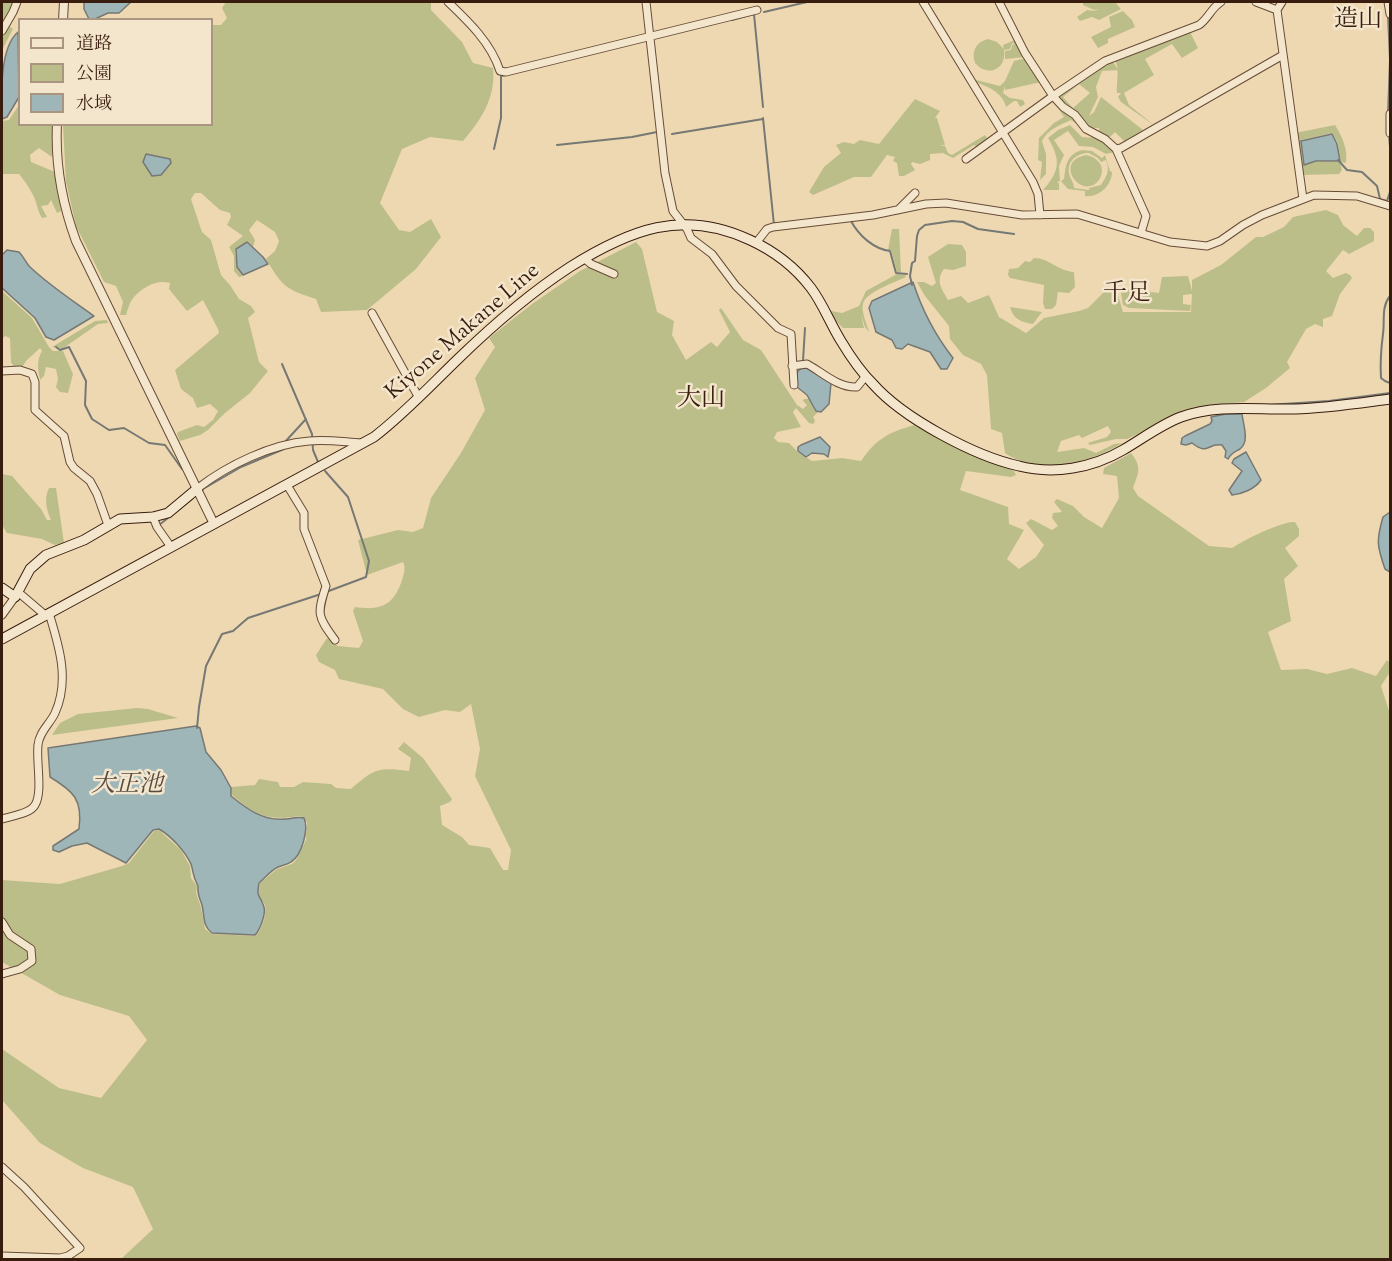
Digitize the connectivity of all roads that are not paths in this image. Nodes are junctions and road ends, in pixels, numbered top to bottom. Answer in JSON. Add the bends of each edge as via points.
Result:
{"nodes":[{"id":1,"x":17,"y":2,"type":"edge"},
{"id":2,"x":64,"y":2,"type":"edge"},
{"id":3,"x":448,"y":2,"type":"edge"},
{"id":4,"x":646,"y":2,"type":"edge"},
{"id":5,"x":923,"y":2,"type":"edge"},
{"id":6,"x":999,"y":2,"type":"edge"},
{"id":7,"x":1221,"y":2,"type":"edge"},
{"id":8,"x":1256,"y":2,"type":"edge"},
{"id":9,"x":1282,"y":2,"type":"edge"},
{"id":10,"x":1388,"y":2,"type":"edge"},
{"id":11,"x":757,"y":10,"type":"dead end"},
{"id":12,"x":1277,"y":10,"type":"junction"},
{"id":13,"x":1390,"y":14,"type":"edge"},
{"id":14,"x":63,"y":18,"type":"edge"},
{"id":15,"x":2,"y":31,"type":"edge"},
{"id":16,"x":650,"y":39,"type":"junction"},
{"id":17,"x":1283,"y":55,"type":"junction"},
{"id":18,"x":1053,"y":96,"type":"junction"},
{"id":19,"x":1390,"y":114,"type":"edge"},
{"id":20,"x":57,"y":126,"type":"edge"},
{"id":21,"x":1002,"y":133,"type":"junction"},
{"id":22,"x":1390,"y":133,"type":"edge"},
{"id":23,"x":1116,"y":149,"type":"junction"},
{"id":24,"x":966,"y":159,"type":"dead end"},
{"id":25,"x":915,"y":193,"type":"dead end"},
{"id":26,"x":1303,"y":199,"type":"junction"},
{"id":27,"x":1390,"y":204,"type":"edge"},
{"id":28,"x":899,"y":209,"type":"junction"},
{"id":29,"x":1040,"y":215,"type":"junction"},
{"id":30,"x":681,"y":223,"type":"junction"},
{"id":31,"x":1142,"y":233,"type":"junction"},
{"id":32,"x":756,"y":243,"type":"junction"},
{"id":33,"x":585,"y":259,"type":"junction"},
{"id":34,"x":614,"y":274,"type":"dead end"},
{"id":35,"x":372,"y":313,"type":"dead end"},
{"id":36,"x":792,"y":366,"type":"junction"},
{"id":37,"x":2,"y":371,"type":"edge"},
{"id":38,"x":866,"y":376,"type":"junction"},
{"id":39,"x":794,"y":385,"type":"dead end"},
{"id":40,"x":419,"y":398,"type":"junction"},
{"id":41,"x":1390,"y":399,"type":"edge"},
{"id":42,"x":363,"y":443,"type":"junction"},
{"id":43,"x":286,"y":485,"type":"junction"},
{"id":44,"x":198,"y":488,"type":"junction"},
{"id":45,"x":153,"y":517,"type":"junction"},
{"id":46,"x":214,"y":524,"type":"junction"},
{"id":47,"x":108,"y":525,"type":"junction"},
{"id":48,"x":171,"y":547,"type":"junction"},
{"id":49,"x":2,"y":588,"type":"edge"},
{"id":50,"x":16,"y":594,"type":"junction"},
{"id":51,"x":47,"y":614,"type":"junction"},
{"id":52,"x":2,"y":615,"type":"edge"},
{"id":53,"x":2,"y":639,"type":"edge"},
{"id":54,"x":335,"y":640,"type":"dead end"},
{"id":55,"x":2,"y":819,"type":"edge"},
{"id":56,"x":2,"y":922,"type":"edge"},
{"id":57,"x":2,"y":974,"type":"edge"},
{"id":58,"x":2,"y":1167,"type":"edge"},
{"id":59,"x":2,"y":1256,"type":"edge"}],
"edges":[{"from":1,"to":15,"type":"street"},
{"from":2,"to":14,"type":"street"},
{"from":3,"to":16,"type":"street","via":[[479,34],[500,71]]},
{"from":4,"to":16,"type":"street"},
{"from":5,"to":21,"type":"street"},
{"from":6,"to":18,"type":"street"},
{"from":7,"to":18,"type":"street","via":[[1199,25],[1105,61]]},
{"from":8,"to":12,"type":"street"},
{"from":9,"to":12,"type":"street"},
{"from":10,"to":13,"type":"street"},
{"from":11,"to":16,"type":"street"},
{"from":12,"to":17,"type":"street"},
{"from":16,"to":30,"type":"street","via":[[665,173],[673,211]]},
{"from":17,"to":23,"type":"street"},
{"from":17,"to":26,"type":"street"},
{"from":18,"to":21,"type":"street"},
{"from":18,"to":23,"type":"street","via":[[1086,129]]},
{"from":19,"to":22,"type":"street"},
{"from":20,"to":44,"type":"street","via":[[60,180],[76,241]]},
{"from":21,"to":24,"type":"street"},
{"from":21,"to":29,"type":"street","via":[[1035,186]]},
{"from":23,"to":31,"type":"street","via":[[1146,216]]},
{"from":25,"to":28,"type":"street"},
{"from":26,"to":27,"type":"street","via":[[1322,194],[1357,196]]},
{"from":26,"to":31,"type":"street","via":[[1262,215],[1207,246],[1179,244]]},
{"from":28,"to":29,"type":"street","via":[[946,203],[998,213]]},
{"from":28,"to":32,"type":"street","via":[[773,227]]},
{"from":29,"to":31,"type":"street","via":[[1077,214]]},
{"from":30,"to":32,"type":"main road","name":"Kiyone Makane Line","via":[[718,227]]},
{"from":30,"to":33,"type":"main road","name":"Kiyone Makane Line","via":[[632,235]]},
{"from":30,"to":36,"type":"street","via":[[690,238],[712,254],[736,286],[778,328],[791,334]]},
{"from":32,"to":38,"type":"main road","name":"Kiyone Makane Line","via":[[806,282],[850,357]]},
{"from":33,"to":34,"type":"street"},
{"from":33,"to":40,"type":"main road","name":"Kiyone Makane Line","via":[[494,326]]},
{"from":35,"to":40,"type":"street"},
{"from":36,"to":38,"type":"street","via":[[803,364],[852,387],[857,387]]},
{"from":36,"to":39,"type":"street"},
{"from":37,"to":47,"type":"street","via":[[32,374],[35,410],[64,436],[70,462],[90,482]]},
{"from":38,"to":41,"type":"main road","name":"Kiyone Makane Line","via":[[890,401],[927,426],[1000,460],[1040,469],[1073,468],[1101,460],[1168,423],[1202,411],[1326,408]]},
{"from":40,"to":42,"type":"main road","name":"Kiyone Makane Line"},
{"from":42,"to":43,"type":"main road","name":"Kiyone Makane Line"},
{"from":42,"to":44,"type":"street","via":[[313,441],[282,447],[247,459]]},
{"from":43,"to":46,"type":"main road","name":"Kiyone Makane Line"},
{"from":43,"to":54,"type":"street","via":[[304,513],[304,529],[326,586],[319,606],[322,623]]},
{"from":44,"to":45,"type":"main road","via":[[173,510]]},
{"from":44,"to":46,"type":"street"},
{"from":45,"to":47,"type":"main road","via":[[126,518]]},
{"from":45,"to":48,"type":"street"},
{"from":46,"to":48,"type":"main road","name":"Kiyone Makane Line"},
{"from":47,"to":50,"type":"main road","via":[[42,558]]},
{"from":48,"to":51,"type":"main road","name":"Kiyone Makane Line"},
{"from":49,"to":50,"type":"main road"},
{"from":50,"to":51,"type":"street"},
{"from":50,"to":52,"type":"street"},
{"from":51,"to":53,"type":"main road","name":"Kiyone Makane Line"},
{"from":51,"to":55,"type":"street","via":[[63,676],[55,712],[38,743],[38,796],[35,807]]},
{"from":56,"to":57,"type":"street","via":[[10,935],[31,949],[32,961]]},
{"from":58,"to":59,"type":"street","via":[[80,1248],[60,1258]]}]}
